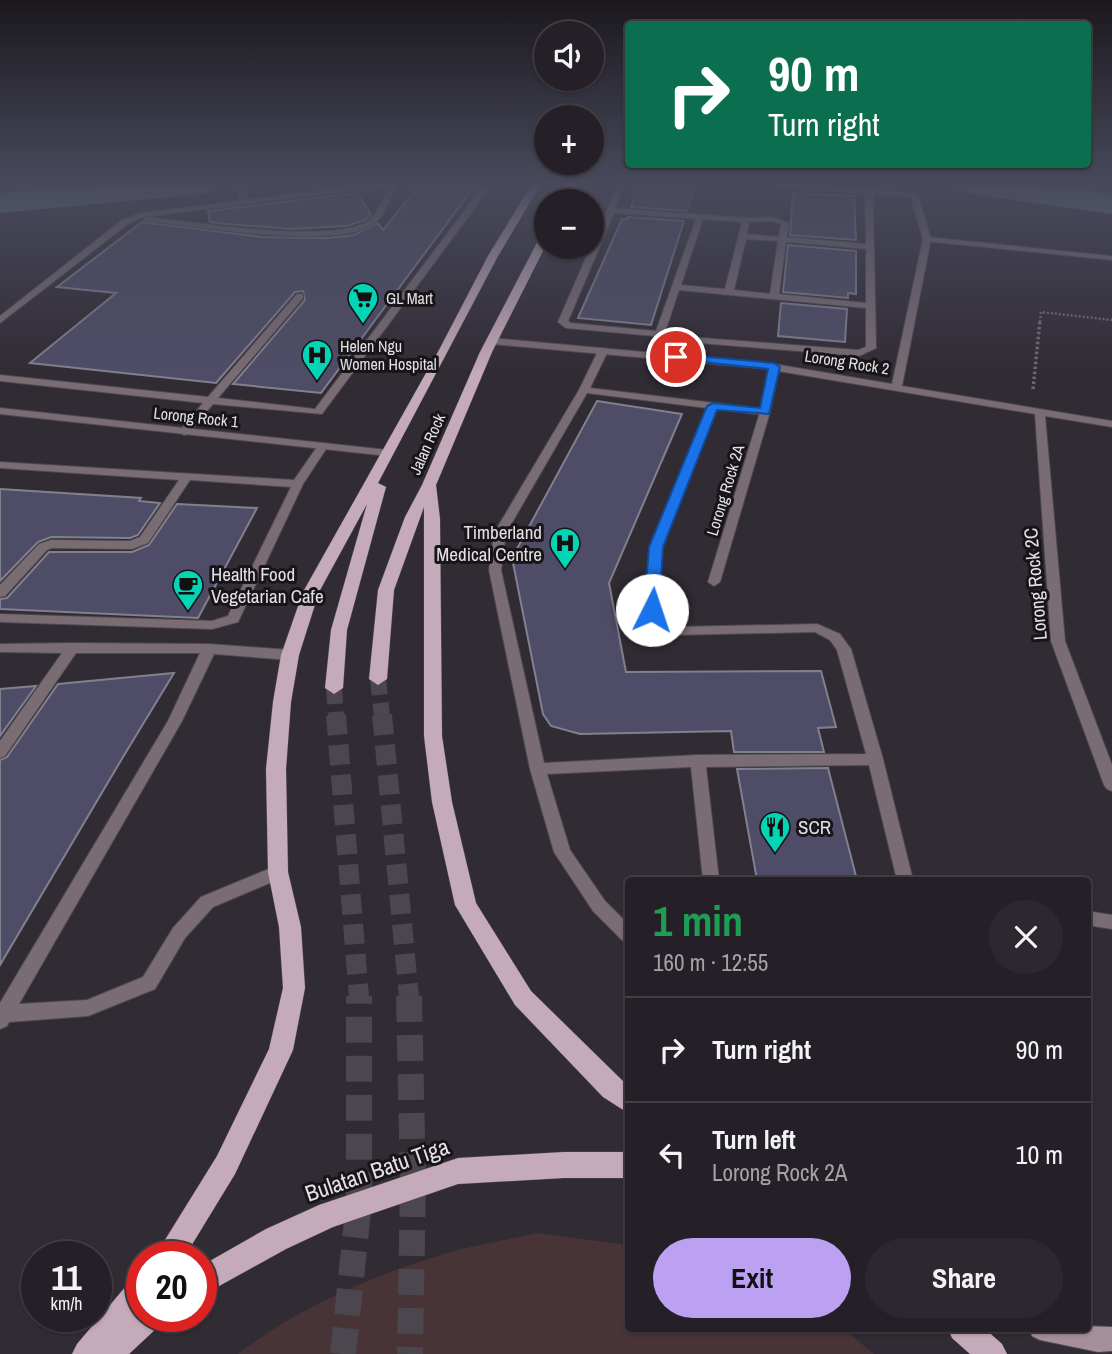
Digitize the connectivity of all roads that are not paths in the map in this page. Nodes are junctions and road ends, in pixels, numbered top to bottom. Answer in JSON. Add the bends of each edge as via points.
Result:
{"nodes":[{"id":1,"x":93,"y":247,"type":"edge"},
{"id":2,"x":441,"y":247,"type":"edge"},
{"id":3,"x":498,"y":247,"type":"edge"},
{"id":4,"x":594,"y":247,"type":"edge"},
{"id":5,"x":690,"y":247,"type":"edge"},
{"id":6,"x":740,"y":247,"type":"edge"},
{"id":7,"x":783,"y":247,"type":"edge"},
{"id":8,"x":870,"y":247,"type":"edge"},
{"id":9,"x":925,"y":247,"type":"edge"},
{"id":10,"x":1007,"y":247,"type":"edge"},
{"id":11,"x":1112,"y":258,"type":"edge"},
{"id":12,"x":534,"y":259,"type":"edge"},
{"id":13,"x":676,"y":288,"type":"junction"},
{"id":14,"x":729,"y":292,"type":"junction"},
{"id":15,"x":300,"y":296,"type":"dead end"},
{"id":16,"x":774,"y":296,"type":"junction"},
{"id":17,"x":870,"y":306,"type":"junction"},
{"id":18,"x":0,"y":320,"type":"edge"},
{"id":19,"x":658,"y":335,"type":"junction"},
{"id":20,"x":492,"y":341,"type":"junction"},
{"id":21,"x":603,"y":351,"type":"junction"},
{"id":22,"x":652,"y":355,"type":"junction"},
{"id":23,"x":774,"y":367,"type":"junction"},
{"id":24,"x":0,"y":378,"type":"edge"},
{"id":25,"x":897,"y":386,"type":"junction"},
{"id":26,"x":584,"y":390,"type":"junction"},
{"id":27,"x":213,"y":400,"type":"junction"},
{"id":28,"x":713,"y":406,"type":"junction"},
{"id":29,"x":765,"y":412,"type":"junction"},
{"id":30,"x":1040,"y":412,"type":"junction"},
{"id":31,"x":2,"y":413,"type":"edge"},
{"id":32,"x":1112,"y":424,"type":"edge"},
{"id":33,"x":184,"y":432,"type":"junction"},
{"id":34,"x":323,"y":446,"type":"junction"},
{"id":35,"x":388,"y":453,"type":"junction"},
{"id":36,"x":0,"y":465,"type":"edge"},
{"id":37,"x":187,"y":476,"type":"junction"},
{"id":38,"x":297,"y":484,"type":"junction"},
{"id":39,"x":429,"y":485,"type":"junction"},
{"id":40,"x":714,"y":582,"type":"dead end"},
{"id":41,"x":0,"y":593,"type":"edge"},
{"id":42,"x":0,"y":618,"type":"edge"},
{"id":43,"x":104,"y":622,"type":"junction"},
{"id":44,"x":73,"y":647,"type":"junction"},
{"id":45,"x":0,"y":648,"type":"edge"},
{"id":46,"x":90,"y":648,"type":"junction"},
{"id":47,"x":209,"y":649,"type":"junction"},
{"id":48,"x":290,"y":655,"type":"junction"},
{"id":49,"x":378,"y":679,"type":"tunnel mouth"},
{"id":50,"x":334,"y":688,"type":"tunnel mouth"},
{"id":51,"x":6,"y":736,"type":"edge"},
{"id":52,"x":0,"y":752,"type":"edge"},
{"id":53,"x":876,"y":759,"type":"junction"},
{"id":54,"x":698,"y":761,"type":"junction"},
{"id":55,"x":538,"y":769,"type":"junction"},
{"id":56,"x":1112,"y":785,"type":"edge"},
{"id":57,"x":278,"y":872,"type":"junction"},
{"id":58,"x":711,"y":877,"type":"edge"},
{"id":59,"x":904,"y":877,"type":"edge"},
{"id":60,"x":1091,"y":919,"type":"edge"},
{"id":61,"x":1112,"y":922,"type":"edge"},
{"id":62,"x":625,"y":932,"type":"edge"},
{"id":63,"x":2,"y":1016,"type":"edge"},
{"id":64,"x":625,"y":1099,"type":"edge"},
{"id":65,"x":625,"y":1165,"type":"edge"},
{"id":66,"x":178,"y":1241,"type":"edge"},
{"id":67,"x":217,"y":1273,"type":"edge"},
{"id":68,"x":126,"y":1308,"type":"edge"},
{"id":69,"x":131,"y":1332,"type":"edge"},
{"id":70,"x":967,"y":1332,"type":"edge"},
{"id":71,"x":1059,"y":1332,"type":"edge"},
{"id":72,"x":1112,"y":1339,"type":"edge"},
{"id":73,"x":87,"y":1354,"type":"edge"},
{"id":74,"x":107,"y":1354,"type":"edge"},
{"id":75,"x":992,"y":1354,"type":"edge"}],
"edges":[{"from":1,"to":18,"type":"street"},
{"from":2,"to":27,"type":"street","via":[[318,412]]},
{"from":3,"to":35,"type":"main road","name":"Jalan Rock"},
{"from":4,"to":19,"type":"street","via":[[563,322]]},
{"from":5,"to":13,"type":"street"},
{"from":6,"to":14,"type":"street"},
{"from":7,"to":16,"type":"street"},
{"from":8,"to":17,"type":"street"},
{"from":9,"to":25,"type":"street"},
{"from":10,"to":11,"type":"street"},
{"from":12,"to":20,"type":"main road","name":"Jalan Rock"},
{"from":13,"to":14,"type":"street"},
{"from":13,"to":19,"type":"street"},
{"from":14,"to":16,"type":"street"},
{"from":15,"to":27,"type":"street"},
{"from":16,"to":17,"type":"street"},
{"from":17,"to":19,"type":"street","via":[[871,348],[859,354]]},
{"from":19,"to":22,"type":"street"},
{"from":20,"to":21,"type":"street","name":"Lorong Rock 2"},
{"from":20,"to":39,"type":"main road","name":"Jalan Rock"},
{"from":21,"to":22,"type":"street","name":"Lorong Rock 2"},
{"from":21,"to":26,"type":"street"},
{"from":22,"to":23,"type":"street","name":"Lorong Rock 2"},
{"from":23,"to":25,"type":"street","name":"Lorong Rock 2"},
{"from":23,"to":29,"type":"street","name":"Lorong Rock 2A"},
{"from":24,"to":27,"type":"street"},
{"from":25,"to":30,"type":"street","name":"Lorong Rock 2"},
{"from":26,"to":28,"type":"street"},
{"from":26,"to":55,"type":"street","via":[[500,533],[495,569]]},
{"from":27,"to":33,"type":"street"},
{"from":28,"to":29,"type":"street"},
{"from":28,"to":53,"type":"street","via":[[656,547],[652,610],[659,625],[674,631],[817,628],[835,637],[844,649]]},
{"from":29,"to":40,"type":"street","name":"Lorong Rock 2A"},
{"from":30,"to":32,"type":"street","name":"Lorong Rock 2"},
{"from":30,"to":56,"type":"street","name":"Lorong Rock 2C","via":[[1058,641]]},
{"from":31,"to":33,"type":"street","name":"Lorong Rock 1"},
{"from":33,"to":34,"type":"street","name":"Lorong Rock 1"},
{"from":34,"to":35,"type":"street","name":"Lorong Rock 1"},
{"from":34,"to":38,"type":"street"},
{"from":35,"to":48,"type":"main road","name":"Jalan Rock","via":[[311,592]]},
{"from":35,"to":50,"type":"main road","name":"Jalan Rock","via":[[339,630]]},
{"from":36,"to":37,"type":"street"},
{"from":37,"to":38,"type":"street"},
{"from":37,"to":41,"type":"street","via":[[144,540],[132,545],[51,544]]},
{"from":38,"to":43,"type":"street","via":[[233,619],[212,625]]},
{"from":39,"to":49,"type":"main road","name":"Jalan Rock","via":[[412,517],[386,590]]},
{"from":39,"to":64,"type":"main road","via":[[433,736],[466,905],[523,999]]},
{"from":42,"to":43,"type":"street"},
{"from":43,"to":46,"type":"street"},
{"from":44,"to":45,"type":"street"},
{"from":44,"to":46,"type":"street"},
{"from":44,"to":51,"type":"street"},
{"from":46,"to":47,"type":"street"},
{"from":47,"to":48,"type":"street"},
{"from":47,"to":63,"type":"street","via":[[175,720]]},
{"from":48,"to":57,"type":"main road","name":"Jalan Rock","via":[[276,769]]},
{"from":51,"to":52,"type":"street"},
{"from":53,"to":54,"type":"street"},
{"from":53,"to":59,"type":"street"},
{"from":54,"to":55,"type":"street"},
{"from":54,"to":58,"type":"street"},
{"from":55,"to":62,"type":"street","via":[[562,852],[599,906]]},
{"from":57,"to":63,"type":"street","via":[[207,902],[179,933],[149,983],[88,1008]]},
{"from":57,"to":66,"type":"main road","name":"Jalan Rock","via":[[290,927],[294,988],[281,1050],[226,1165]]},
{"from":60,"to":61,"type":"street"},
{"from":65,"to":67,"type":"main road","name":"Bulatan Batu Tiga","via":[[458,1171],[329,1215]]},
{"from":68,"to":73,"type":"main road"},
{"from":69,"to":74,"type":"main road"},
{"from":70,"to":75,"type":"main road"},
{"from":71,"to":72,"type":"main road"}]}
